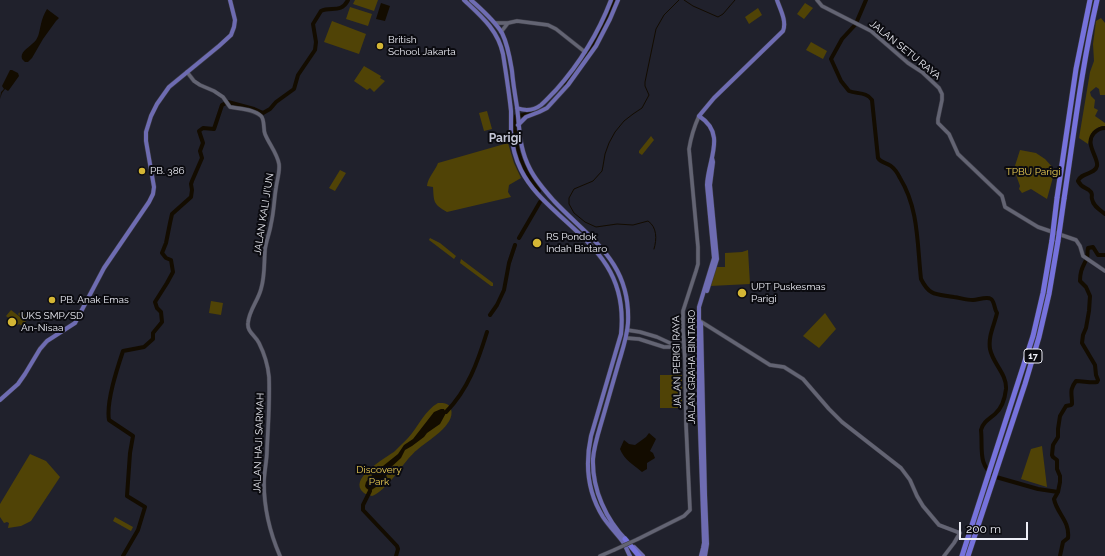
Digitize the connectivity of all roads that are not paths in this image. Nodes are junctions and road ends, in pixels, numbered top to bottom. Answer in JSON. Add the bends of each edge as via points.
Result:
{"nodes":[{"id":1,"x":230,"y":0,"type":"edge"},
{"id":2,"x":464,"y":0,"type":"edge"},
{"id":3,"x":471,"y":0,"type":"edge"},
{"id":4,"x":611,"y":0,"type":"edge"},
{"id":5,"x":618,"y":0,"type":"edge"},
{"id":6,"x":777,"y":0,"type":"edge"},
{"id":7,"x":817,"y":0,"type":"edge"},
{"id":8,"x":1090,"y":0,"type":"edge"},
{"id":9,"x":1097,"y":0,"type":"edge"},
{"id":10,"x":495,"y":23,"type":"junction"},
{"id":11,"x":508,"y":23,"type":"junction"},
{"id":12,"x":501,"y":32,"type":"junction"},
{"id":13,"x":585,"y":52,"type":"junction"},
{"id":14,"x":505,"y":66,"type":"junction"},
{"id":15,"x":511,"y":66,"type":"junction"},
{"id":16,"x":186,"y":72,"type":"junction"},
{"id":17,"x":506,"y":73,"type":"junction"},
{"id":18,"x":512,"y":73,"type":"junction"},
{"id":19,"x":565,"y":83,"type":"junction"},
{"id":20,"x":517,"y":110,"type":"junction"},
{"id":21,"x":526,"y":114,"type":"junction"},
{"id":22,"x":701,"y":114,"type":"junction"},
{"id":23,"x":518,"y":122,"type":"junction"},
{"id":24,"x":543,"y":188,"type":"junction"},
{"id":25,"x":537,"y":194,"type":"junction"},
{"id":26,"x":610,"y":258,"type":"junction"},
{"id":27,"x":605,"y":261,"type":"junction"},
{"id":28,"x":1105,"y":271,"type":"edge"},
{"id":29,"x":700,"y":321,"type":"junction"},
{"id":30,"x":627,"y":330,"type":"junction"},
{"id":31,"x":626,"y":338,"type":"junction"},
{"id":32,"x":701,"y":345,"type":"junction"},
{"id":33,"x":269,"y":376,"type":"joint"},
{"id":34,"x":0,"y":400,"type":"edge"},
{"id":35,"x":703,"y":487,"type":"junction"},
{"id":36,"x":624,"y":541,"type":"junction"},
{"id":37,"x":280,"y":556,"type":"edge"},
{"id":38,"x":600,"y":556,"type":"edge"},
{"id":39,"x":630,"y":556,"type":"edge"},
{"id":40,"x":634,"y":556,"type":"edge"},
{"id":41,"x":638,"y":556,"type":"edge"},
{"id":42,"x":643,"y":556,"type":"edge"},
{"id":43,"x":701,"y":556,"type":"edge"},
{"id":44,"x":705,"y":556,"type":"edge"},
{"id":45,"x":944,"y":556,"type":"edge"},
{"id":46,"x":962,"y":556,"type":"edge"},
{"id":47,"x":968,"y":556,"type":"edge"}],
"edges":[{"from":1,"to":16,"type":"main road","via":[[235,20],[231,35]]},
{"from":2,"to":14,"type":"main road","via":[[495,32],[502,48]]},
{"from":3,"to":10,"type":"main road"},
{"from":4,"to":13,"type":"main road"},
{"from":5,"to":19,"type":"main road","via":[[596,46]]},
{"from":6,"to":22,"type":"main road","via":[[785,26],[783,31],[721,90]]},
{"from":7,"to":28,"type":"street","name":"JALAN SETU RAYA","via":[[825,8],[873,32],[939,88],[942,94],[939,124],[949,134],[958,154],[1002,196],[1005,207],[1038,227],[1076,240],[1083,256]]},
{"from":8,"to":46,"type":"highway","number":"17","bridge":true,"via":[[1076,69],[1043,293],[1033,336]]},
{"from":9,"to":47,"type":"highway","number":"17","bridge":true,"via":[[1084,64],[1049,294],[1039,337]]},
{"from":10,"to":11,"type":"street"},
{"from":10,"to":12,"type":"main road"},
{"from":11,"to":12,"type":"street"},
{"from":11,"to":13,"type":"street","via":[[517,21],[548,25]]},
{"from":12,"to":15,"type":"main road","via":[[507,45]]},
{"from":13,"to":19,"type":"main road"},
{"from":14,"to":15,"type":"main road"},
{"from":14,"to":17,"type":"main road"},
{"from":15,"to":18,"type":"main road"},
{"from":16,"to":33,"type":"street","name":"JALAN KALI JI'UN","via":[[194,81],[217,93],[228,104],[261,116],[265,133],[279,164],[272,222],[265,249],[262,289],[248,322],[248,330],[258,341],[263,352]]},
{"from":16,"to":34,"type":"main road","via":[[168,87],[157,104],[147,128],[146,141],[154,187],[149,202],[104,268],[75,323],[46,341],[18,384]]},
{"from":17,"to":18,"type":"main road"},
{"from":17,"to":25,"type":"main road","via":[[516,158]]},
{"from":18,"to":20,"type":"main road"},
{"from":19,"to":21,"type":"main road","via":[[547,108]]},
{"from":20,"to":21,"type":"main road"},
{"from":20,"to":23,"type":"main road"},
{"from":21,"to":23,"type":"main road"},
{"from":22,"to":29,"type":"main road","name":"JALAN GRAHA BINTARO","via":[[714,134],[710,185],[717,259]]},
{"from":22,"to":38,"type":"street","name":"JALAN PERIGI RAYA","bridge":true,"via":[[692,132],[689,149],[698,264],[683,311],[690,510],[684,516]]},
{"from":23,"to":24,"type":"main road","via":[[523,154]]},
{"from":24,"to":25,"type":"main road"},
{"from":24,"to":26,"type":"main road"},
{"from":25,"to":27,"type":"main road","via":[[591,244]]},
{"from":26,"to":27,"type":"main road"},
{"from":26,"to":30,"type":"main road","via":[[621,278],[628,310]]},
{"from":27,"to":36,"type":"main road","via":[[619,293],[622,328],[590,440],[588,471],[600,511]]},
{"from":29,"to":32,"type":"main road","name":"JALAN GRAHA BINTARO"},
{"from":29,"to":45,"type":"street","via":[[770,365],[784,367],[799,376],[842,422],[901,468],[923,506],[939,525],[960,532]]},
{"from":30,"to":31,"type":"main road"},
{"from":30,"to":32,"type":"street","via":[[670,343]]},
{"from":31,"to":32,"type":"street","via":[[639,339],[664,347]]},
{"from":31,"to":36,"type":"main road","via":[[596,441],[593,462],[595,483],[601,501]]},
{"from":32,"to":35,"type":"main road","name":"JALAN GRAHA BINTARO"},
{"from":33,"to":37,"type":"street","name":"JALAN HAJI SARMAH","via":[[270,403],[264,492],[268,524]]},
{"from":35,"to":43,"type":"main road","name":"JALAN GRAHA BINTARO","via":[[704,548]]},
{"from":35,"to":44,"type":"main road","name":"JALAN GRAHA BINTARO","via":[[707,544]]},
{"from":36,"to":39,"type":"main road"},
{"from":36,"to":40,"type":"highway"},
{"from":36,"to":41,"type":"highway"},
{"from":36,"to":42,"type":"main road"}]}
